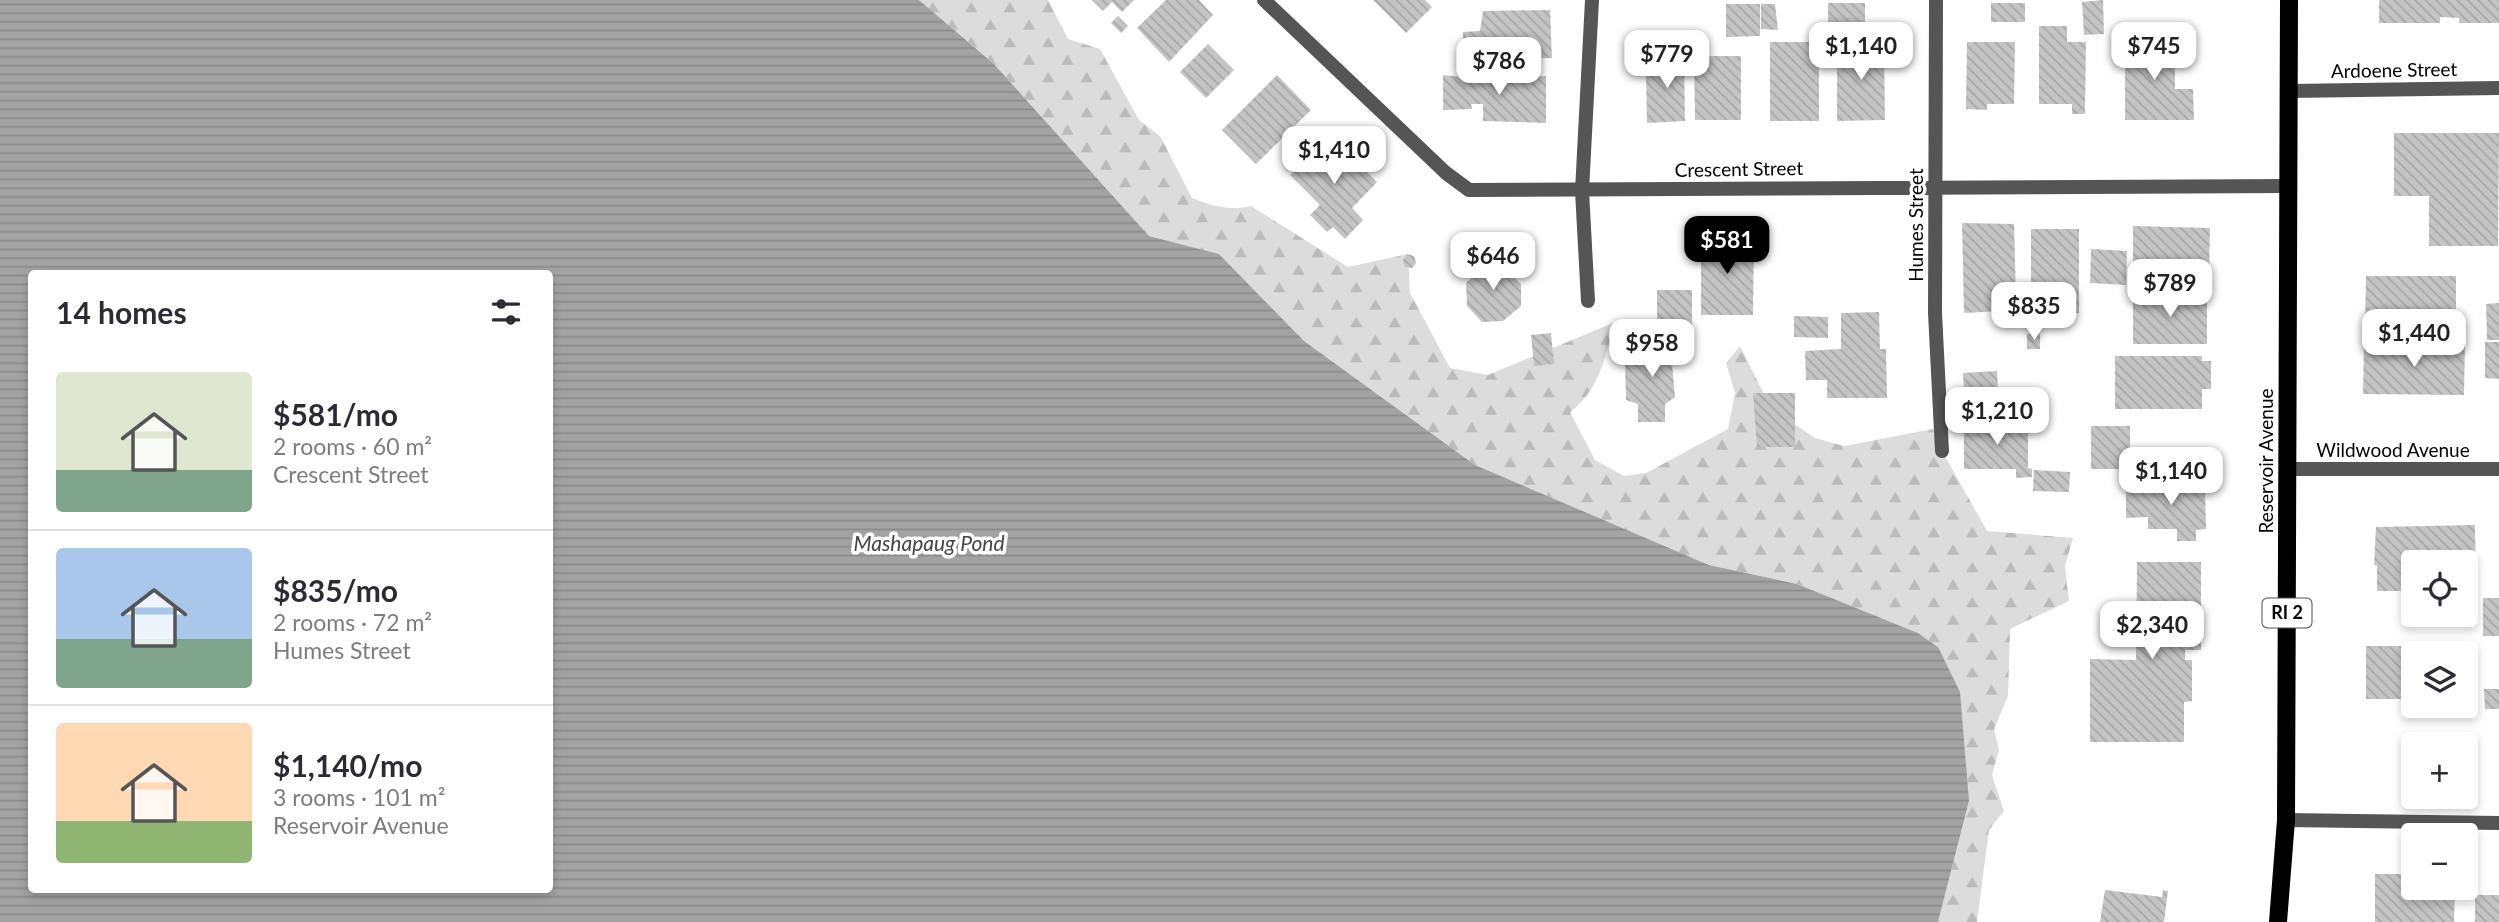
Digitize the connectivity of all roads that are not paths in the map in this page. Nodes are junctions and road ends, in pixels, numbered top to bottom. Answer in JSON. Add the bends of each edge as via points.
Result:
{"nodes":[{"id":1,"x":1264,"y":0,"type":"edge"},
{"id":2,"x":1592,"y":0,"type":"edge"},
{"id":3,"x":1936,"y":0,"type":"edge"},
{"id":4,"x":2289,"y":0,"type":"edge"},
{"id":5,"x":2499,"y":88,"type":"edge"},
{"id":6,"x":2289,"y":90,"type":"junction"},
{"id":7,"x":2288,"y":186,"type":"junction"},
{"id":8,"x":1936,"y":187,"type":"junction"},
{"id":9,"x":1582,"y":191,"type":"junction"},
{"id":10,"x":1588,"y":301,"type":"dead end"},
{"id":11,"x":1942,"y":451,"type":"dead end"},
{"id":12,"x":2287,"y":469,"type":"junction"},
{"id":13,"x":2499,"y":469,"type":"edge"},
{"id":14,"x":2286,"y":820,"type":"junction"},
{"id":15,"x":2499,"y":823,"type":"edge"},
{"id":16,"x":2278,"y":922,"type":"edge"}],
"edges":[{"from":1,"to":9,"type":"street","name":"Crescent Street","via":[[1469,190]]},
{"from":2,"to":9,"type":"street"},
{"from":3,"to":8,"type":"street","name":"Humes Street"},
{"from":4,"to":6,"type":"main road","name":"Reservoir Avenue","number":"RI 2"},
{"from":5,"to":6,"type":"street","name":"Ardoene Street"},
{"from":6,"to":7,"type":"main road","name":"Reservoir Avenue","number":"RI 2"},
{"from":7,"to":8,"type":"street","name":"Crescent Street"},
{"from":7,"to":12,"type":"main road","name":"Reservoir Avenue","number":"RI 2"},
{"from":8,"to":9,"type":"street","name":"Crescent Street"},
{"from":8,"to":11,"type":"street","name":"Humes Street","via":[[1935,313]]},
{"from":9,"to":10,"type":"street"},
{"from":12,"to":13,"type":"street","name":"Wildwood Avenue"},
{"from":12,"to":14,"type":"main road","name":"Reservoir Avenue","number":"RI 2"},
{"from":14,"to":15,"type":"street"},
{"from":14,"to":16,"type":"main road","name":"Reservoir Avenue","number":"RI 2"}]}
